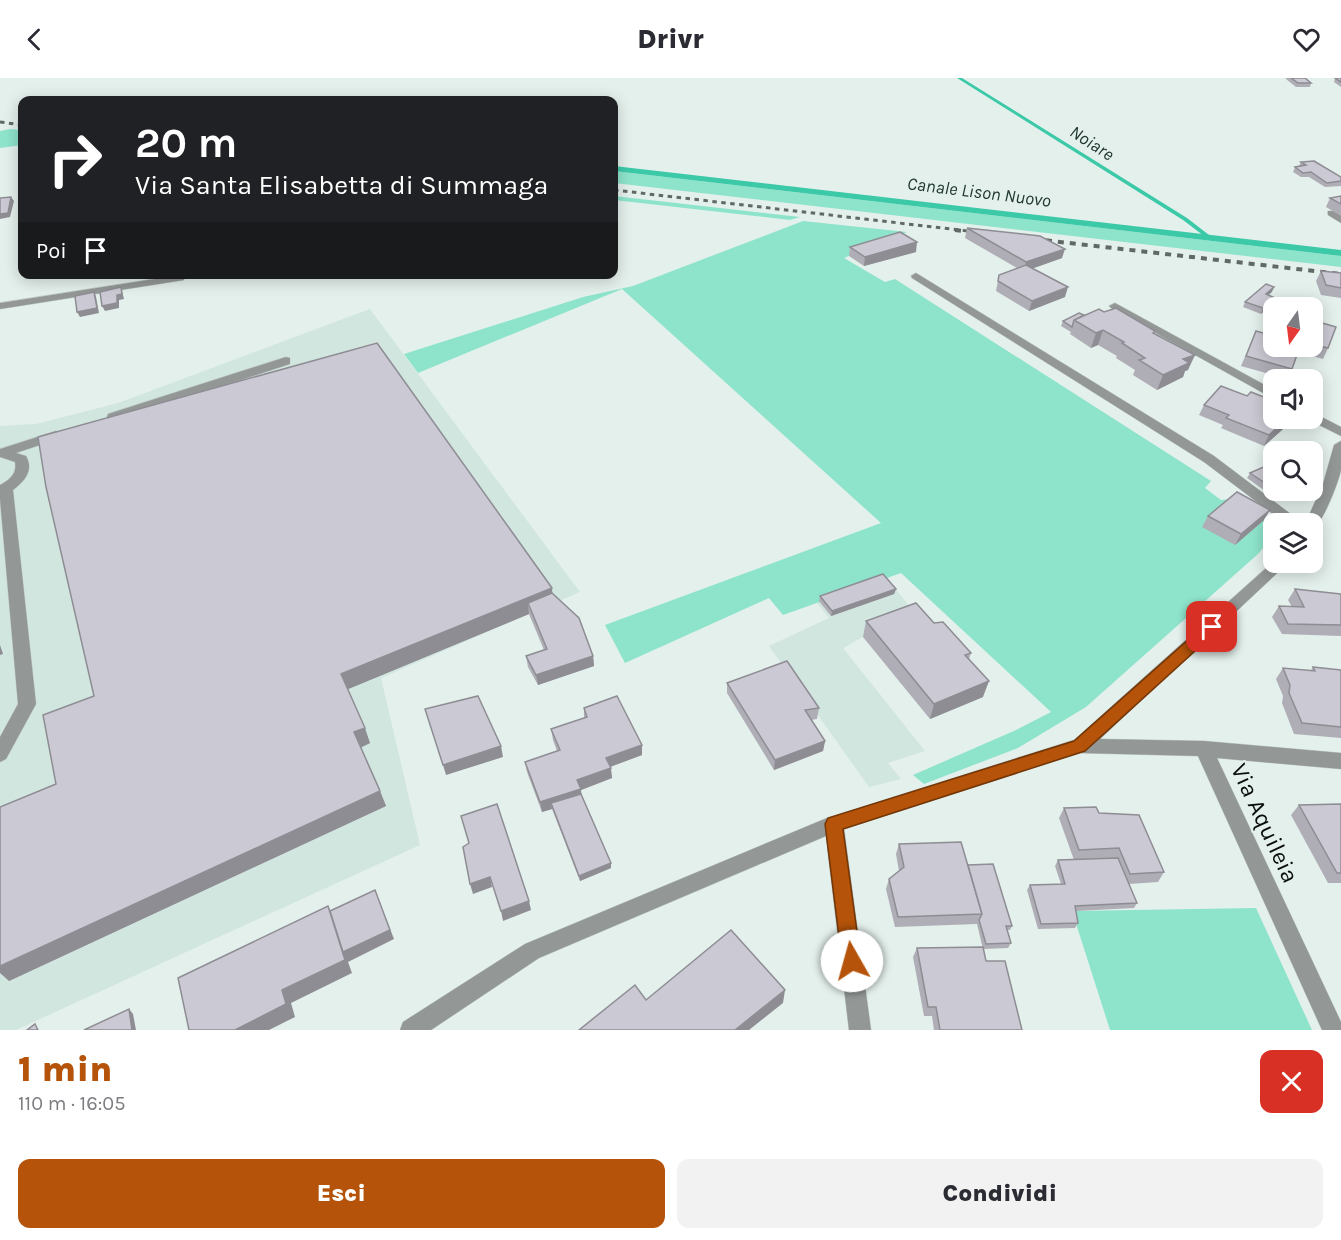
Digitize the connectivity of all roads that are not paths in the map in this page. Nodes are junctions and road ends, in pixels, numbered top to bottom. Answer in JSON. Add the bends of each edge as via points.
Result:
{"nodes":[{"id":1,"x":1331,"y":213,"type":"edge"},
{"id":2,"x":1341,"y":220,"type":"edge"},
{"id":3,"x":916,"y":276,"type":"dead end"},
{"id":4,"x":174,"y":279,"type":"edge"},
{"id":5,"x":0,"y":306,"type":"edge"},
{"id":6,"x":1115,"y":306,"type":"edge"},
{"id":7,"x":286,"y":361,"type":"dead end"},
{"id":8,"x":1263,"y":389,"type":"edge"},
{"id":9,"x":104,"y":420,"type":"edge"},
{"id":10,"x":1323,"y":422,"type":"edge"},
{"id":11,"x":70,"y":431,"type":"edge"},
{"id":12,"x":1341,"y":432,"type":"edge"},
{"id":13,"x":1341,"y":444,"type":"edge"},
{"id":14,"x":1,"y":453,"type":"edge"},
{"id":15,"x":3,"y":490,"type":"edge"},
{"id":16,"x":1281,"y":513,"type":"edge"},
{"id":17,"x":1317,"y":513,"type":"edge"},
{"id":18,"x":1270,"y":573,"type":"edge"},
{"id":19,"x":1080,"y":746,"type":"junction"},
{"id":20,"x":1204,"y":749,"type":"junction"},
{"id":21,"x":0,"y":754,"type":"edge"},
{"id":22,"x":1341,"y":762,"type":"edge"},
{"id":23,"x":834,"y":824,"type":"junction"},
{"id":24,"x":411,"y":1030,"type":"edge"},
{"id":25,"x":860,"y":1030,"type":"edge"},
{"id":26,"x":1333,"y":1030,"type":"edge"}],
"edges":[{"from":1,"to":2,"type":"street"},
{"from":3,"to":16,"type":"street","via":[[1209,459]]},
{"from":4,"to":5,"type":"street"},
{"from":6,"to":8,"type":"street"},
{"from":7,"to":9,"type":"street"},
{"from":10,"to":12,"type":"street"},
{"from":11,"to":14,"type":"street"},
{"from":13,"to":17,"type":"street"},
{"from":14,"to":15,"type":"street","via":[[21,459],[24,465]]},
{"from":15,"to":21,"type":"street","via":[[27,704]]},
{"from":18,"to":19,"type":"street"},
{"from":19,"to":20,"type":"street"},
{"from":19,"to":23,"type":"street"},
{"from":20,"to":22,"type":"street"},
{"from":20,"to":26,"type":"street","name":"Via Aquileia"},
{"from":23,"to":24,"type":"street","via":[[532,951]]},
{"from":23,"to":25,"type":"street"}]}
